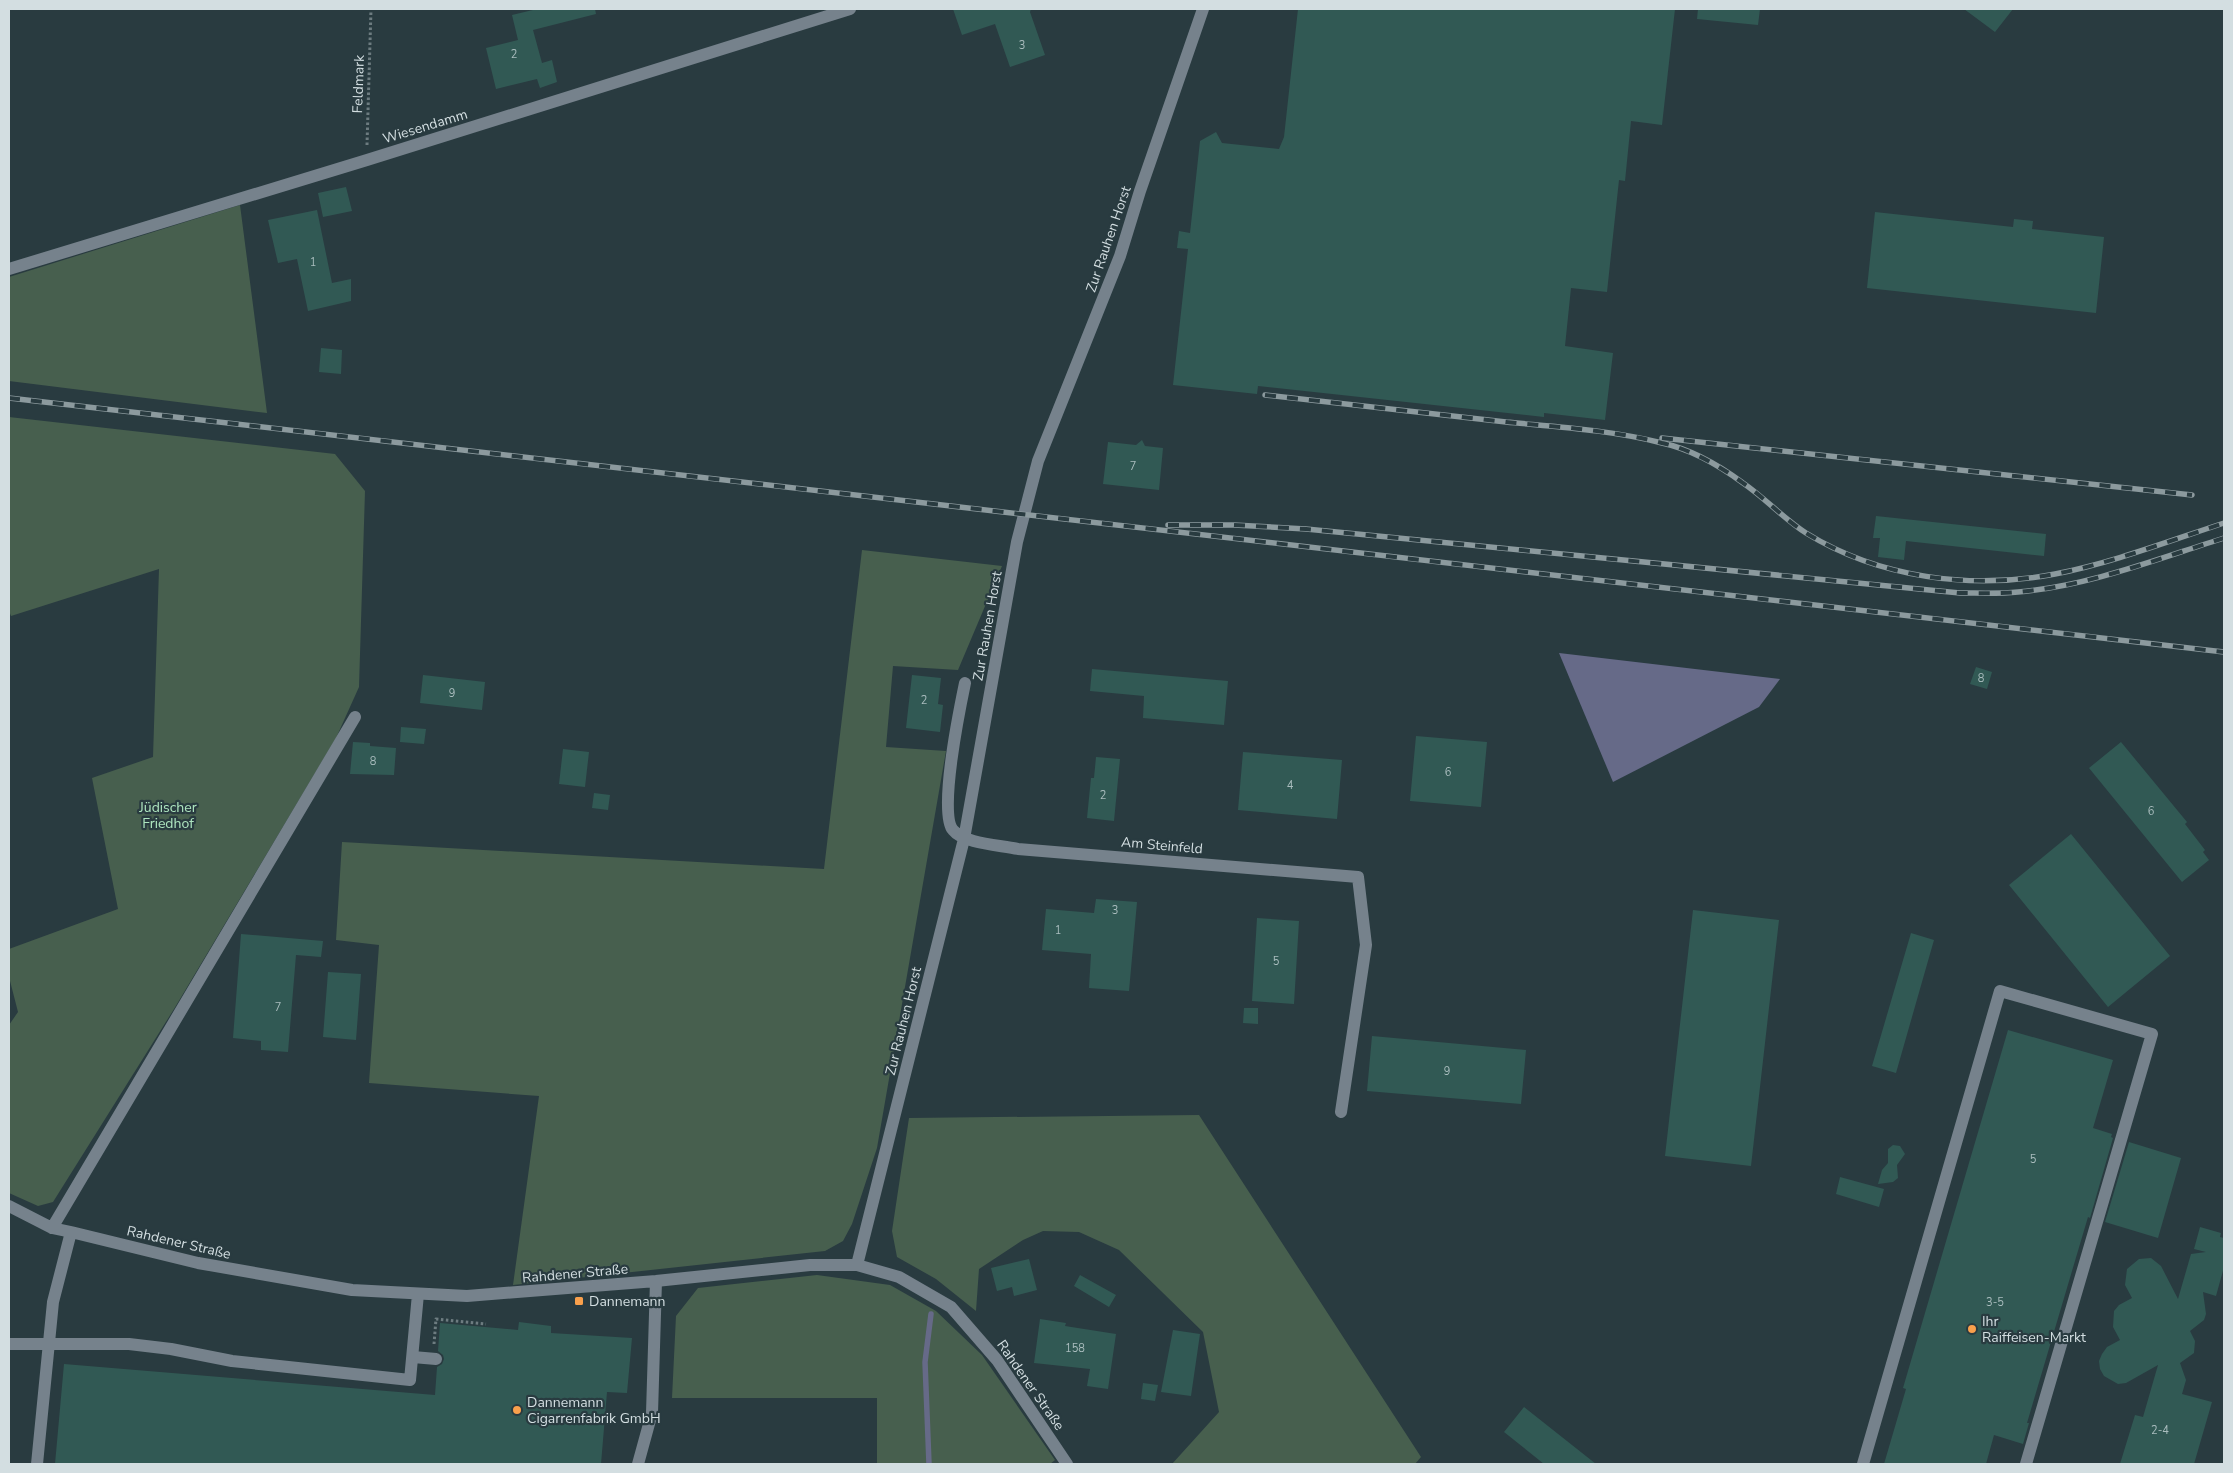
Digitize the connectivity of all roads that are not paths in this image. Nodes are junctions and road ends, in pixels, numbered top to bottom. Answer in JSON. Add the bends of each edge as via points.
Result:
{"nodes":[{"id":1,"x":850,"y":9,"type":"edge"},
{"id":2,"x":1203,"y":9,"type":"edge"},
{"id":3,"x":9,"y":269,"type":"edge"},
{"id":4,"x":965,"y":683,"type":"dead end"},
{"id":5,"x":354,"y":717,"type":"dead end"},
{"id":6,"x":964,"y":839,"type":"junction"},
{"id":7,"x":1340,"y":1112,"type":"dead end"},
{"id":8,"x":9,"y":1206,"type":"edge"},
{"id":9,"x":52,"y":1228,"type":"junction"},
{"id":10,"x":71,"y":1232,"type":"junction"},
{"id":11,"x":857,"y":1265,"type":"junction"},
{"id":12,"x":656,"y":1281,"type":"junction"},
{"id":13,"x":418,"y":1294,"type":"junction"},
{"id":14,"x":9,"y":1344,"type":"edge"},
{"id":15,"x":49,"y":1344,"type":"junction"},
{"id":16,"x":413,"y":1357,"type":"junction"},
{"id":17,"x":436,"y":1359,"type":"dead end"},
{"id":18,"x":37,"y":1464,"type":"edge"},
{"id":19,"x":638,"y":1464,"type":"edge"},
{"id":20,"x":1067,"y":1464,"type":"edge"},
{"id":21,"x":1863,"y":1464,"type":"edge"},
{"id":22,"x":2026,"y":1464,"type":"edge"}],
"edges":[{"from":1,"to":3,"type":"street","name":"Wiesendamm"},
{"from":2,"to":6,"type":"street","name":"Zur Rauhen Horst","via":[[1120,256],[1038,461],[1017,542]]},
{"from":4,"to":6,"type":"street","via":[[947,813],[952,830]]},
{"from":5,"to":9,"type":"street"},
{"from":6,"to":7,"type":"street","name":"Am Steinfeld","via":[[1018,849],[1358,877],[1366,945]]},
{"from":6,"to":11,"type":"street","name":"Zur Rauhen Horst"},
{"from":8,"to":9,"type":"street","name":"Rahdener Straße"},
{"from":9,"to":10,"type":"street","name":"Rahdener Straße"},
{"from":10,"to":13,"type":"street","name":"Rahdener Straße","via":[[198,1264],[352,1290]]},
{"from":10,"to":15,"type":"street","via":[[53,1302]]},
{"from":11,"to":12,"type":"street","name":"Rahdener Straße","via":[[810,1264]]},
{"from":11,"to":20,"type":"street","name":"Rahdener Straße","via":[[899,1277],[950,1307],[998,1360]]},
{"from":12,"to":13,"type":"street","name":"Rahdener Straße","via":[[467,1296]]},
{"from":12,"to":19,"type":"street","via":[[652,1413]]},
{"from":13,"to":16,"type":"street"},
{"from":14,"to":15,"type":"street"},
{"from":15,"to":16,"type":"street","via":[[129,1344],[171,1348],[232,1362],[410,1380]]},
{"from":15,"to":18,"type":"street"},
{"from":16,"to":17,"type":"street"},
{"from":21,"to":22,"type":"street","via":[[2000,990],[2152,1034]]}]}
